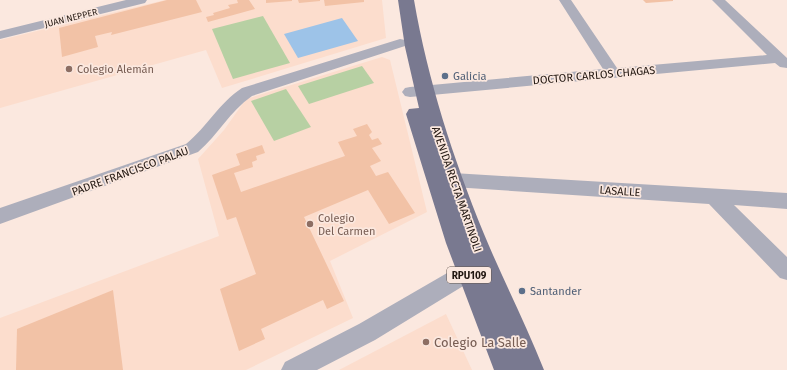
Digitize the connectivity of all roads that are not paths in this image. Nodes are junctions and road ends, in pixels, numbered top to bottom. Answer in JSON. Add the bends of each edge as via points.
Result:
{"nodes":[{"id":1,"x":141,"y":0,"type":"edge"},
{"id":2,"x":395,"y":0,"type":"edge"},
{"id":3,"x":406,"y":0,"type":"edge"},
{"id":4,"x":565,"y":0,"type":"edge"},
{"id":5,"x":718,"y":0,"type":"edge"},
{"id":6,"x":0,"y":35,"type":"edge"},
{"id":7,"x":400,"y":43,"type":"junction"},
{"id":8,"x":783,"y":62,"type":"edge"},
{"id":9,"x":613,"y":73,"type":"junction"},
{"id":10,"x":417,"y":91,"type":"junction"},
{"id":11,"x":453,"y":180,"type":"junction"},
{"id":12,"x":713,"y":196,"type":"junction"},
{"id":13,"x":787,"y":201,"type":"edge"},
{"id":14,"x":0,"y":216,"type":"edge"},
{"id":15,"x":476,"y":270,"type":"junction"},
{"id":16,"x":787,"y":271,"type":"edge"},
{"id":17,"x":293,"y":370,"type":"edge"},
{"id":18,"x":508,"y":370,"type":"edge"},
{"id":19,"x":530,"y":370,"type":"edge"}],
"edges":[{"from":1,"to":6,"type":"street","name":"JUAN NEPPER"},
{"from":2,"to":7,"type":"main road","name":"AVENIDA RECTA MARTINOLI","number":"RPU109"},
{"from":3,"to":10,"type":"main road","name":"AVENIDA RECTA MARTINOLI","number":"RPU109"},
{"from":4,"to":9,"type":"street"},
{"from":5,"to":8,"type":"street"},
{"from":7,"to":10,"type":"main road","name":"AVENIDA RECTA MARTINOLI","number":"RPU109"},
{"from":7,"to":14,"type":"street","name":"PADRE FRANCISCO PALAU","via":[[247,92],[236,100],[205,137],[192,148]]},
{"from":8,"to":9,"type":"street","name":"DOCTOR CARLOS CHAGAS"},
{"from":9,"to":10,"type":"street","name":"DOCTOR CARLOS CHAGAS"},
{"from":10,"to":11,"type":"main road","name":"AVENIDA RECTA MARTINOLI","number":"RPU109"},
{"from":10,"to":15,"type":"main road","name":"AVENIDA RECTA MARTINOLI","number":"RPU109","via":[[434,178]]},
{"from":11,"to":12,"type":"street","name":"LASALLE"},
{"from":11,"to":15,"type":"main road","name":"AVENIDA RECTA MARTINOLI","number":"RPU109"},
{"from":12,"to":13,"type":"street","name":"LASALLE"},
{"from":12,"to":16,"type":"street"},
{"from":15,"to":17,"type":"street","via":[[367,332]]},
{"from":15,"to":18,"type":"main road","name":"AVENIDA RECTA MARTINOLI","number":"RPU109"},
{"from":15,"to":19,"type":"main road","name":"AVENIDA RECTA MARTINOLI","number":"RPU109"}]}
